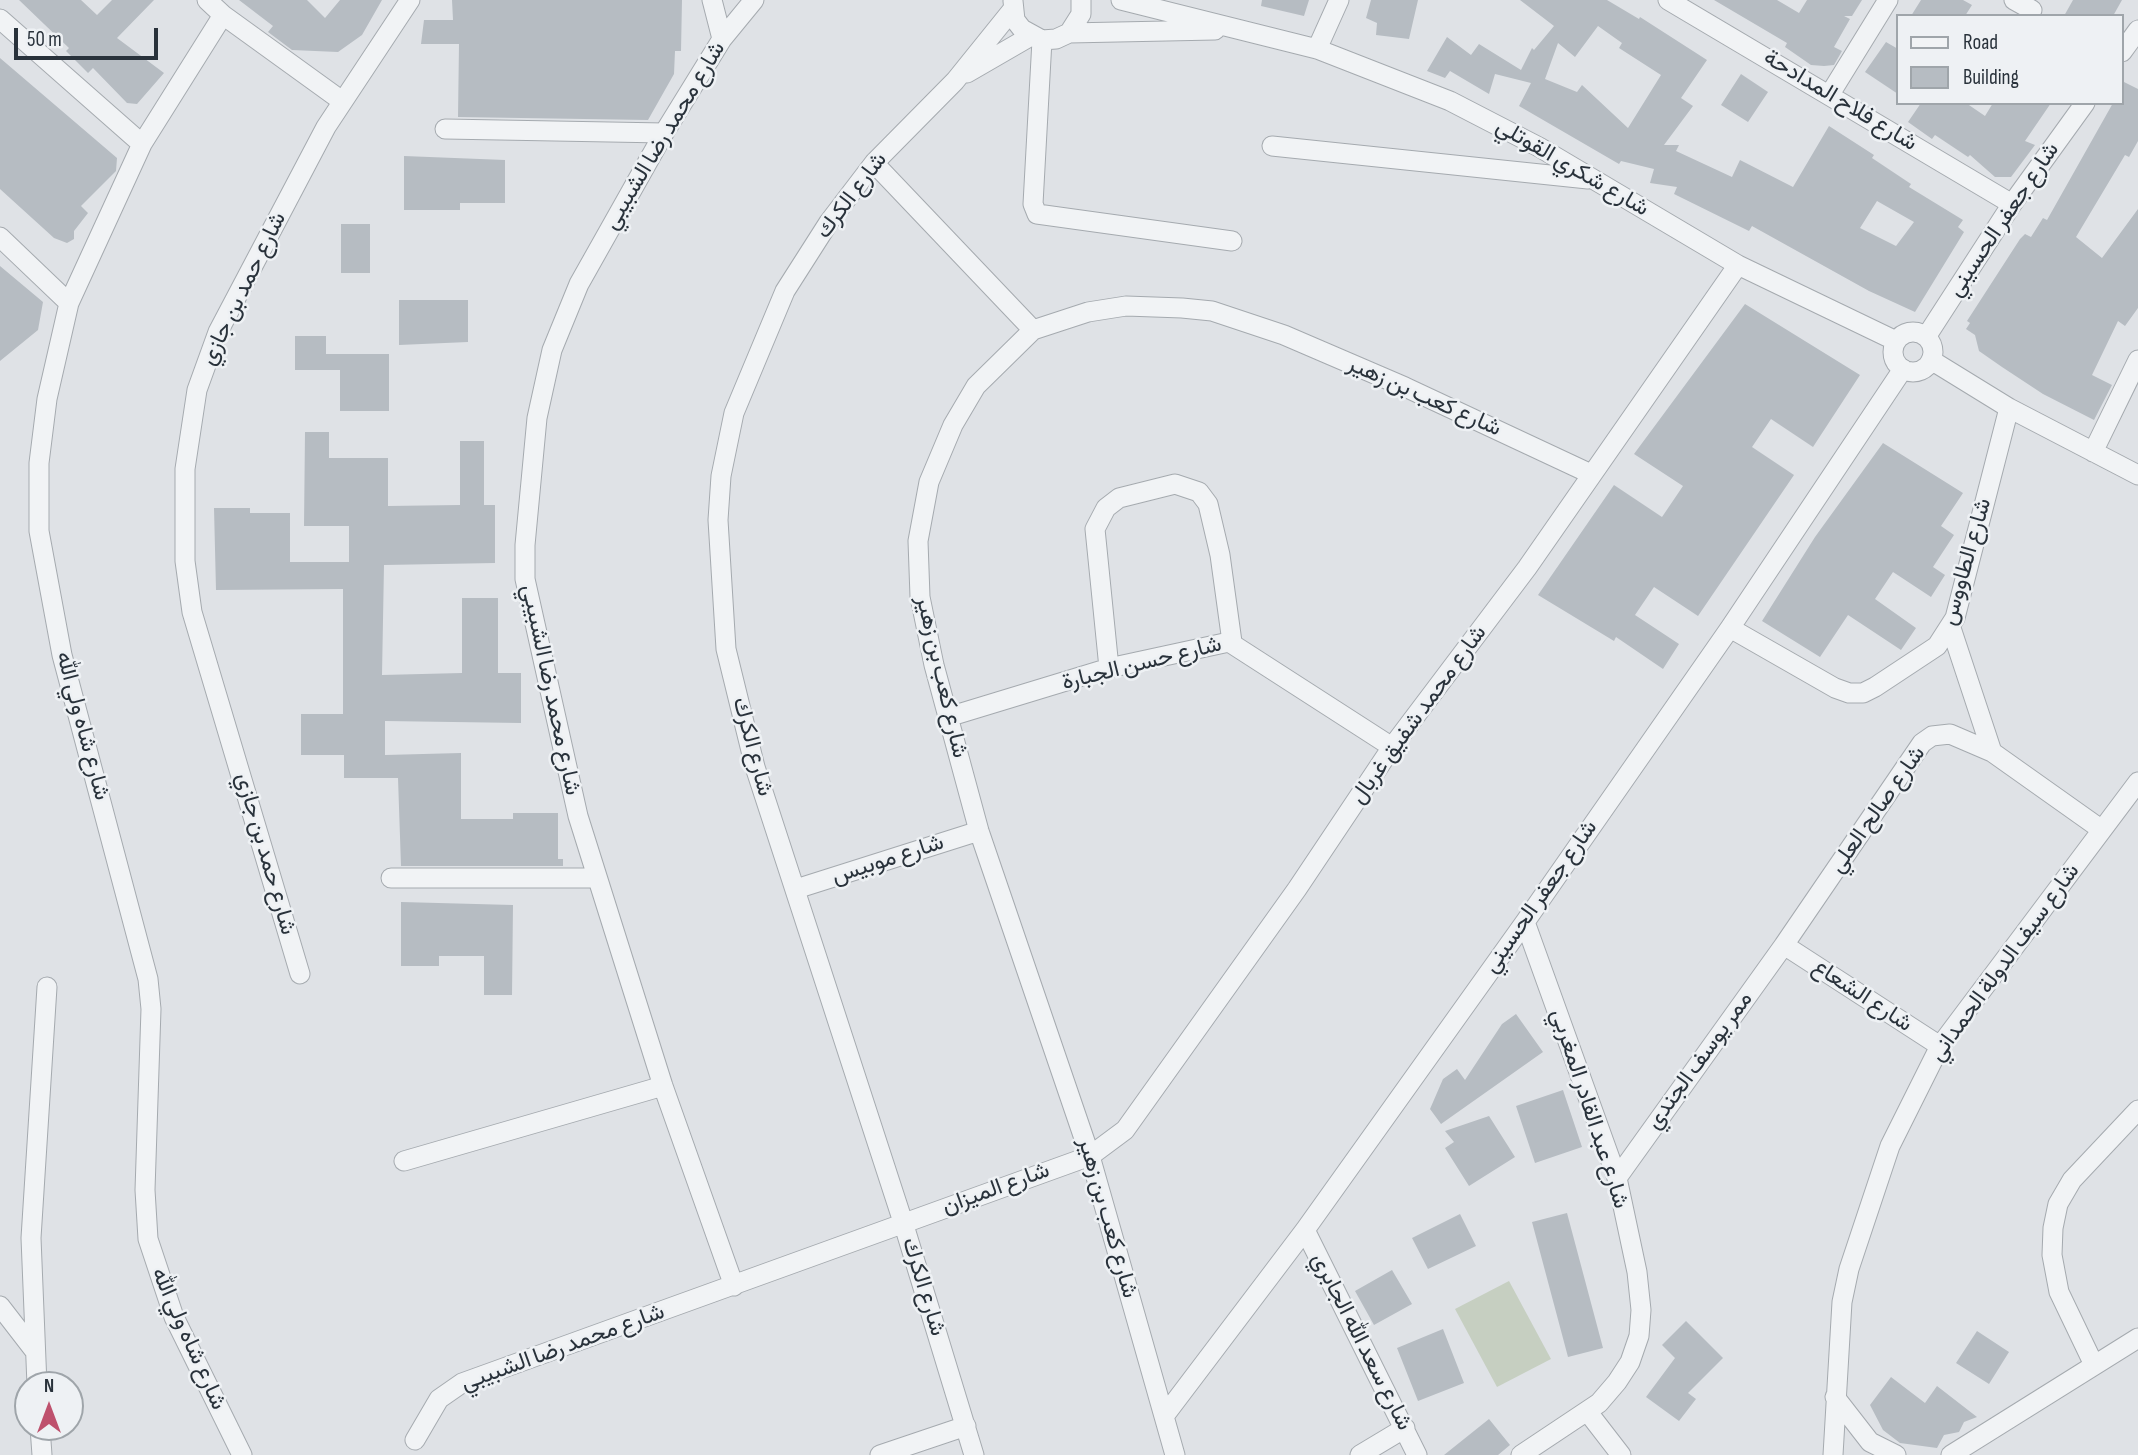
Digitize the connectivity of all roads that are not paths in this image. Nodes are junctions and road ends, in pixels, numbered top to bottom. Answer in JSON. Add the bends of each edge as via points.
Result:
{"nodes":[{"id":1,"x":207,"y":0,"type":"edge"},
{"id":2,"x":410,"y":0,"type":"edge"},
{"id":3,"x":712,"y":0,"type":"edge"},
{"id":4,"x":754,"y":0,"type":"edge"},
{"id":5,"x":1081,"y":0,"type":"edge"},
{"id":6,"x":1121,"y":0,"type":"edge"},
{"id":7,"x":1339,"y":0,"type":"edge"},
{"id":8,"x":1668,"y":0,"type":"edge"},
{"id":9,"x":1888,"y":0,"type":"edge"},
{"id":10,"x":1013,"y":4,"type":"edge"},
{"id":11,"x":223,"y":15,"type":"junction"},
{"id":12,"x":0,"y":19,"type":"edge"},
{"id":13,"x":1234,"y":29,"type":"junction"},
{"id":14,"x":2138,"y":30,"type":"edge"},
{"id":15,"x":1069,"y":33,"type":"junction"},
{"id":16,"x":1036,"y":38,"type":"junction"},
{"id":17,"x":722,"y":39,"type":"junction"},
{"id":18,"x":1317,"y":49,"type":"junction"},
{"id":19,"x":2124,"y":49,"type":"edge"},
{"id":20,"x":955,"y":81,"type":"junction"},
{"id":21,"x":1830,"y":94,"type":"junction"},
{"id":22,"x":342,"y":101,"type":"junction"},
{"id":23,"x":2084,"y":105,"type":"edge"},
{"id":24,"x":445,"y":129,"type":"dead end"},
{"id":25,"x":664,"y":133,"type":"junction"},
{"id":26,"x":142,"y":145,"type":"junction"},
{"id":27,"x":1272,"y":146,"type":"dead end"},
{"id":28,"x":874,"y":163,"type":"junction"},
{"id":29,"x":1593,"y":180,"type":"junction"},
{"id":30,"x":2012,"y":204,"type":"junction"},
{"id":31,"x":0,"y":237,"type":"edge"},
{"id":32,"x":1233,"y":242,"type":"dead end"},
{"id":33,"x":1738,"y":265,"type":"junction"},
{"id":34,"x":69,"y":303,"type":"junction"},
{"id":35,"x":1033,"y":330,"type":"junction"},
{"id":36,"x":1926,"y":337,"type":"junction"},
{"id":37,"x":1896,"y":341,"type":"junction"},
{"id":38,"x":1931,"y":360,"type":"junction"},
{"id":39,"x":2138,"y":360,"type":"edge"},
{"id":40,"x":1903,"y":369,"type":"junction"},
{"id":41,"x":2010,"y":408,"type":"junction"},
{"id":42,"x":2093,"y":452,"type":"junction"},
{"id":43,"x":1591,"y":474,"type":"junction"},
{"id":44,"x":2138,"y":475,"type":"edge"},
{"id":45,"x":1730,"y":628,"type":"junction"},
{"id":46,"x":1951,"y":628,"type":"junction"},
{"id":47,"x":1232,"y":642,"type":"junction"},
{"id":48,"x":1109,"y":668,"type":"junction"},
{"id":49,"x":948,"y":717,"type":"junction"},
{"id":50,"x":1392,"y":747,"type":"junction"},
{"id":51,"x":1993,"y":752,"type":"junction"},
{"id":52,"x":2138,"y":782,"type":"edge"},
{"id":53,"x":2102,"y":830,"type":"junction"},
{"id":54,"x":979,"y":831,"type":"junction"},
{"id":55,"x":391,"y":878,"type":"dead end"},
{"id":56,"x":597,"y":878,"type":"junction"},
{"id":57,"x":796,"y":889,"type":"junction"},
{"id":58,"x":1525,"y":922,"type":"junction"},
{"id":59,"x":1784,"y":945,"type":"junction"},
{"id":60,"x":300,"y":974,"type":"dead end"},
{"id":61,"x":47,"y":987,"type":"dead end"},
{"id":62,"x":1940,"y":1046,"type":"junction"},
{"id":63,"x":663,"y":1086,"type":"junction"},
{"id":64,"x":2138,"y":1110,"type":"edge"},
{"id":65,"x":1090,"y":1156,"type":"junction"},
{"id":66,"x":404,"y":1161,"type":"dead end"},
{"id":67,"x":1617,"y":1178,"type":"junction"},
{"id":68,"x":903,"y":1222,"type":"junction"},
{"id":69,"x":1305,"y":1230,"type":"junction"},
{"id":70,"x":734,"y":1286,"type":"junction"},
{"id":71,"x":0,"y":1306,"type":"edge"},
{"id":72,"x":2138,"y":1338,"type":"edge"},
{"id":73,"x":34,"y":1350,"type":"junction"},
{"id":74,"x":2094,"y":1365,"type":"junction"},
{"id":75,"x":36,"y":1371,"type":"edge"},
{"id":76,"x":1835,"y":1397,"type":"junction"},
{"id":77,"x":1587,"y":1411,"type":"junction"},
{"id":78,"x":1165,"y":1415,"type":"junction"},
{"id":79,"x":966,"y":1426,"type":"junction"},
{"id":80,"x":1405,"y":1428,"type":"junction"},
{"id":81,"x":415,"y":1440,"type":"dead end"},
{"id":82,"x":242,"y":1455,"type":"edge"},
{"id":83,"x":880,"y":1455,"type":"edge"},
{"id":84,"x":974,"y":1455,"type":"edge"},
{"id":85,"x":1175,"y":1455,"type":"edge"},
{"id":86,"x":1360,"y":1455,"type":"edge"},
{"id":87,"x":1417,"y":1455,"type":"edge"},
{"id":88,"x":1521,"y":1455,"type":"edge"},
{"id":89,"x":1621,"y":1455,"type":"edge"},
{"id":90,"x":1833,"y":1455,"type":"edge"},
{"id":91,"x":1896,"y":1455,"type":"edge"},
{"id":92,"x":1951,"y":1455,"type":"edge"}],
"edges":[{"from":1,"to":11,"type":"street"},
{"from":2,"to":22,"type":"street","name":"شارع حمد بن جازي"},
{"from":3,"to":17,"type":"street"},
{"from":4,"to":17,"type":"street","name":"شارع محمد رضا الشبيبي"},
{"from":5,"to":15,"type":"street","via":[[1081,14]]},
{"from":6,"to":13,"type":"street","name":"شارع شكري القوتلي"},
{"from":7,"to":18,"type":"street"},
{"from":8,"to":21,"type":"street","name":"شارع فلاح المدادحة"},
{"from":9,"to":21,"type":"street"},
{"from":10,"to":16,"type":"street","via":[[1016,20]]},
{"from":10,"to":20,"type":"street","name":"شارع الكرك"},
{"from":11,"to":22,"type":"street"},
{"from":11,"to":26,"type":"street","name":"شارع شاه ولي الله"},
{"from":12,"to":26,"type":"street"},
{"from":13,"to":15,"type":"street","name":"شارع شكري القوتلي"},
{"from":13,"to":18,"type":"street","name":"شارع شكري القوتلي"},
{"from":14,"to":19,"type":"street"},
{"from":15,"to":16,"type":"street","name":"شارع شكري القوتلي","via":[[1056,39]]},
{"from":16,"to":20,"type":"street","name":"شارع الكرك"},
{"from":16,"to":32,"type":"street","via":[[1033,204],[1037,214]]},
{"from":17,"to":25,"type":"street","name":"شارع محمد رضا الشبيبي"},
{"from":18,"to":29,"type":"street","name":"شارع شكري القوتلي","via":[[1450,101]]},
{"from":20,"to":28,"type":"street","name":"شارع الكرك"},
{"from":21,"to":30,"type":"street","name":"شارع فلاح المدادحة"},
{"from":22,"to":60,"type":"street","name":"شارع حمد بن جازي","via":[[218,332],[197,390],[185,469],[185,561],[192,612]]},
{"from":23,"to":30,"type":"street","name":"شارع جعفر الحسيني"},
{"from":24,"to":25,"type":"street"},
{"from":25,"to":56,"type":"street","name":"شارع محمد رضا الشبيبي","via":[[579,284],[552,350],[528,492],[525,579],[578,816]]},
{"from":26,"to":34,"type":"street","name":"شارع شاه ولي الله"},
{"from":27,"to":29,"type":"street"},
{"from":28,"to":35,"type":"street"},
{"from":28,"to":57,"type":"street","name":"شارع الكرك","via":[[785,290],[734,413],[721,476],[718,532],[726,649],[755,767]]},
{"from":29,"to":33,"type":"street","name":"شارع شكري القوتلي"},
{"from":30,"to":36,"type":"street","name":"شارع جعفر الحسيني"},
{"from":31,"to":34,"type":"street"},
{"from":33,"to":37,"type":"street","name":"شارع شكري القوتلي"},
{"from":33,"to":43,"type":"street","name":"شارع محمد شفيق غربال"},
{"from":34,"to":82,"type":"street","name":"شارع شاه ولي الله","via":[[44,424],[39,531],[62,655],[148,979],[148,1238],[174,1317]]},
{"from":35,"to":43,"type":"street","name":"شارع كعب بن زهير","via":[[1088,312],[1126,306],[1212,310],[1393,382]]},
{"from":35,"to":49,"type":"street","name":"شارع كعب بن زهير","via":[[976,386],[953,425],[923,509],[918,541],[920,597]]},
{"from":36,"to":37,"type":"street","via":[[1914,332]]},
{"from":36,"to":38,"type":"street"},
{"from":37,"to":40,"type":"street","via":[[1893,356]]},
{"from":38,"to":40,"type":"street","via":[[1918,371]]},
{"from":38,"to":41,"type":"street"},
{"from":39,"to":42,"type":"street"},
{"from":40,"to":45,"type":"street","name":"شارع جعفر الحسيني"},
{"from":41,"to":42,"type":"street"},
{"from":41,"to":46,"type":"street","name":"شارع الطاووس"},
{"from":42,"to":44,"type":"street"},
{"from":43,"to":50,"type":"street","name":"شارع محمد شفيق غربال","via":[[1527,568]]},
{"from":45,"to":46,"type":"street","name":"شارع الطاووس","via":[[1835,688],[1863,693],[1937,646]]},
{"from":45,"to":58,"type":"street","name":"شارع جعفر الحسيني"},
{"from":46,"to":51,"type":"street"},
{"from":47,"to":48,"type":"street","name":"شارع حسن الجبارة"},
{"from":47,"to":48,"type":"street","via":[[1208,504],[1199,492],[1175,484],[1119,498],[1106,508],[1095,529]]},
{"from":47,"to":50,"type":"street","name":"شارع حسن الجبارة"},
{"from":48,"to":49,"type":"street","name":"شارع حسن الجبارة"},
{"from":49,"to":54,"type":"street","name":"شارع كعب بن زهير"},
{"from":50,"to":65,"type":"street","name":"شارع محمد شفيق غربال","via":[[1132,1122]]},
{"from":51,"to":53,"type":"street","name":"شارع صالح العلي"},
{"from":51,"to":59,"type":"street","name":"شارع صالح العلي","via":[[1950,734],[1932,736],[1922,743]]},
{"from":52,"to":53,"type":"street","name":"شارع سيف الدولة الحمداني"},
{"from":53,"to":62,"type":"street","name":"شارع سيف الدولة الحمداني"},
{"from":54,"to":57,"type":"street","name":"شارع موبيس"},
{"from":54,"to":65,"type":"street","name":"شارع كعب بن زهير"},
{"from":55,"to":56,"type":"street"},
{"from":56,"to":63,"type":"street","name":"شارع محمد رضا الشبيبي"},
{"from":57,"to":68,"type":"street","name":"شارع الكرك"},
{"from":58,"to":67,"type":"street","name":"شارع عبد القادر المغربي"},
{"from":58,"to":69,"type":"street","name":"شارع جعفر الحسيني"},
{"from":59,"to":62,"type":"street","name":"شارع الشعاع"},
{"from":59,"to":67,"type":"street","name":"ممر يوسف الجندي"},
{"from":61,"to":73,"type":"street","via":[[31,1238]]},
{"from":62,"to":76,"type":"street","name":"شارع سيف الدولة الحمداني","via":[[1890,1146],[1849,1269]]},
{"from":63,"to":66,"type":"street"},
{"from":63,"to":70,"type":"street","name":"شارع محمد رضا الشبيبي"},
{"from":64,"to":74,"type":"street","via":[[2072,1180],[2058,1204],[2053,1228],[2052,1255],[2059,1292]]},
{"from":65,"to":68,"type":"street","name":"شارع الميزان"},
{"from":65,"to":78,"type":"street","name":"شارع كعب بن زهير"},
{"from":67,"to":77,"type":"street","name":"شارع عبد القادر المغربي","via":[[1637,1272],[1642,1310],[1639,1336],[1618,1382]]},
{"from":68,"to":70,"type":"street","name":"شارع محمد رضا الشبيبي"},
{"from":68,"to":79,"type":"street","name":"شارع الكرك"},
{"from":69,"to":78,"type":"street","name":"شارع جعفر الحسيني"},
{"from":69,"to":80,"type":"street","name":"شارع سعد الله الجابري"},
{"from":70,"to":81,"type":"street","name":"شارع محمد رضا الشبيبي","via":[[462,1383],[439,1399]]},
{"from":71,"to":73,"type":"street"},
{"from":72,"to":74,"type":"street"},
{"from":73,"to":75,"type":"street"},
{"from":74,"to":92,"type":"street"},
{"from":76,"to":90,"type":"street","name":"شارع سيف الدولة الحمداني"},
{"from":76,"to":91,"type":"street","via":[[1870,1442]]},
{"from":77,"to":88,"type":"street","name":"شارع عبد القادر المغربي"},
{"from":77,"to":89,"type":"street"},
{"from":78,"to":85,"type":"street","name":"شارع كعب بن زهير"},
{"from":79,"to":83,"type":"street"},
{"from":79,"to":84,"type":"street","name":"شارع الكرك"},
{"from":80,"to":86,"type":"street"},
{"from":80,"to":87,"type":"street","name":"شارع سعد الله الجابري"}]}
